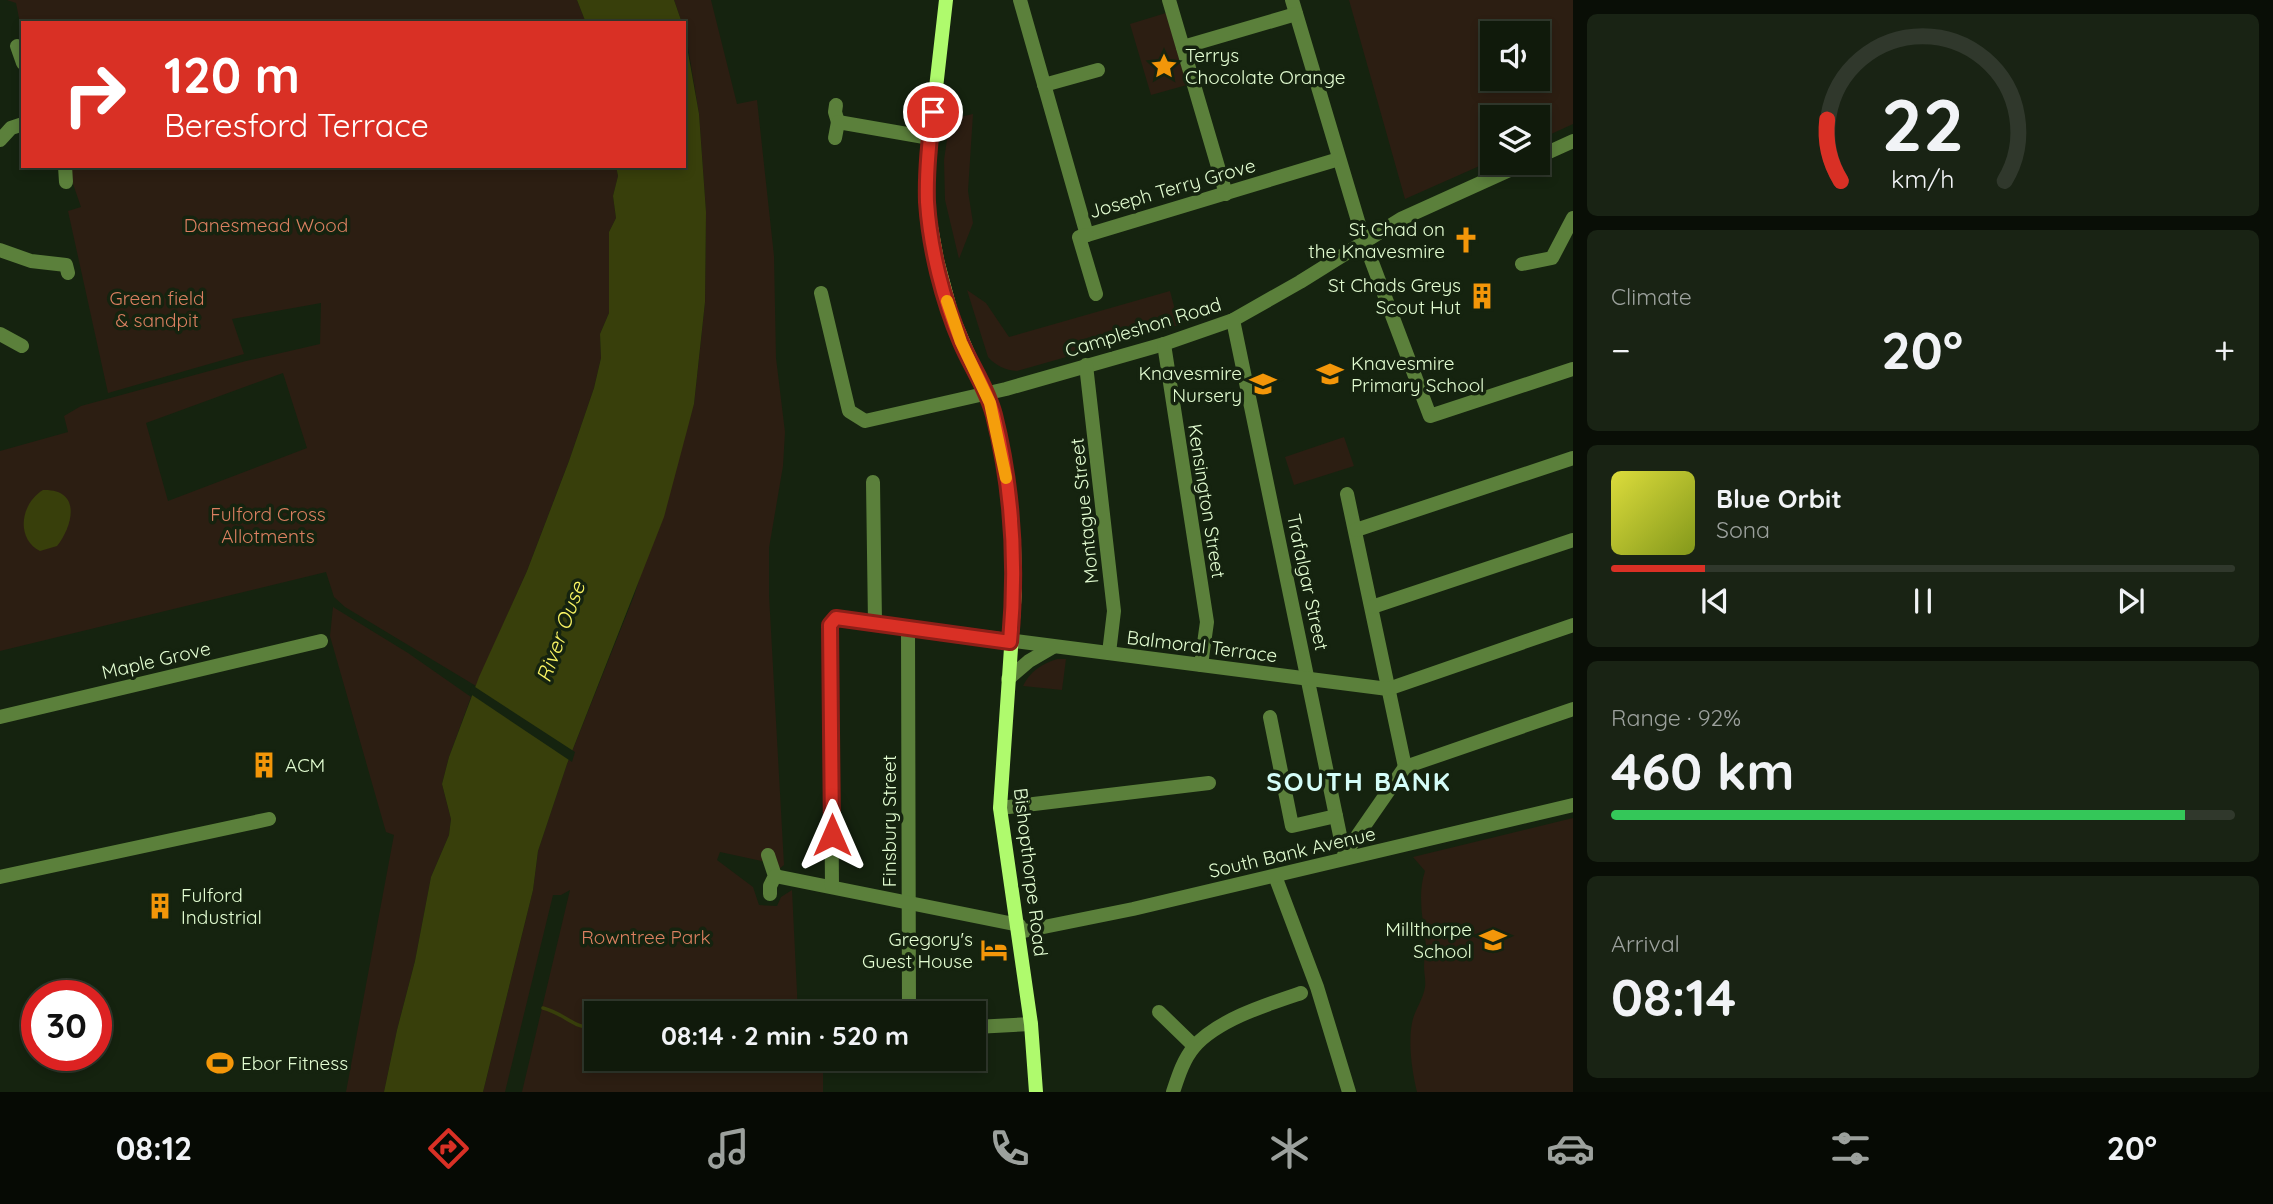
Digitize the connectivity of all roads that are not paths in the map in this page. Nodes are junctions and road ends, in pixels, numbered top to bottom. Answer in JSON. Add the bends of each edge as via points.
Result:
{"nodes":[{"id":1,"x":946,"y":0,"type":"edge"},
{"id":2,"x":1020,"y":0,"type":"edge"},
{"id":3,"x":1169,"y":0,"type":"edge"},
{"id":4,"x":1294,"y":7,"type":"edge"},
{"id":5,"x":17,"y":46,"type":"dead end"},
{"id":6,"x":1183,"y":47,"type":"junction"},
{"id":7,"x":21,"y":57,"type":"edge"},
{"id":8,"x":1098,"y":71,"type":"dead end"},
{"id":9,"x":1044,"y":85,"type":"junction"},
{"id":10,"x":836,"y":105,"type":"dead end"},
{"id":11,"x":838,"y":122,"type":"junction"},
{"id":12,"x":21,"y":125,"type":"edge"},
{"id":13,"x":835,"y":138,"type":"dead end"},
{"id":14,"x":930,"y":138,"type":"junction"},
{"id":15,"x":0,"y":141,"type":"edge"},
{"id":16,"x":1573,"y":141,"type":"edge"},
{"id":17,"x":1550,"y":152,"type":"edge"},
{"id":18,"x":1339,"y":159,"type":"junction"},
{"id":19,"x":65,"y":168,"type":"edge"},
{"id":20,"x":1498,"y":175,"type":"edge"},
{"id":21,"x":66,"y":182,"type":"dead end"},
{"id":22,"x":1226,"y":194,"type":"junction"},
{"id":23,"x":1573,"y":218,"type":"edge"},
{"id":24,"x":1087,"y":234,"type":"junction"},
{"id":25,"x":1364,"y":241,"type":"junction"},
{"id":26,"x":0,"y":250,"type":"edge"},
{"id":27,"x":1522,"y":264,"type":"dead end"},
{"id":28,"x":68,"y":273,"type":"dead end"},
{"id":29,"x":821,"y":292,"type":"dead end"},
{"id":30,"x":1096,"y":294,"type":"dead end"},
{"id":31,"x":1233,"y":320,"type":"junction"},
{"id":32,"x":0,"y":334,"type":"edge"},
{"id":33,"x":1164,"y":344,"type":"junction"},
{"id":34,"x":22,"y":346,"type":"dead end"},
{"id":35,"x":1086,"y":366,"type":"junction"},
{"id":36,"x":1573,"y":369,"type":"edge"},
{"id":37,"x":987,"y":394,"type":"junction"},
{"id":38,"x":1573,"y":458,"type":"edge"},
{"id":39,"x":873,"y":482,"type":"dead end"},
{"id":40,"x":1347,"y":494,"type":"dead end"},
{"id":41,"x":1356,"y":530,"type":"junction"},
{"id":42,"x":1573,"y":540,"type":"edge"},
{"id":43,"x":1372,"y":607,"type":"junction"},
{"id":44,"x":875,"y":624,"type":"junction"},
{"id":45,"x":1573,"y":625,"type":"edge"},
{"id":46,"x":908,"y":628,"type":"junction"},
{"id":47,"x":321,"y":641,"type":"dead end"},
{"id":48,"x":1010,"y":642,"type":"junction"},
{"id":49,"x":1053,"y":647,"type":"junction"},
{"id":50,"x":1109,"y":653,"type":"junction"},
{"id":51,"x":1201,"y":665,"type":"junction"},
{"id":52,"x":1009,"y":679,"type":"junction"},
{"id":53,"x":1308,"y":679,"type":"junction"},
{"id":54,"x":1388,"y":689,"type":"junction"},
{"id":55,"x":1573,"y":709,"type":"edge"},
{"id":56,"x":0,"y":717,"type":"edge"},
{"id":57,"x":1270,"y":718,"type":"dead end"},
{"id":58,"x":1405,"y":767,"type":"junction"},
{"id":59,"x":1209,"y":783,"type":"dead end"},
{"id":60,"x":1573,"y":805,"type":"edge"},
{"id":61,"x":1000,"y":808,"type":"junction"},
{"id":62,"x":1336,"y":816,"type":"junction"},
{"id":63,"x":269,"y":820,"type":"dead end"},
{"id":64,"x":768,"y":855,"type":"dead end"},
{"id":65,"x":1344,"y":855,"type":"junction"},
{"id":66,"x":775,"y":876,"type":"junction"},
{"id":67,"x":1275,"y":876,"type":"junction"},
{"id":68,"x":0,"y":877,"type":"edge"},
{"id":69,"x":832,"y":887,"type":"junction"},
{"id":70,"x":770,"y":894,"type":"dead end"},
{"id":71,"x":909,"y":903,"type":"junction"},
{"id":72,"x":1019,"y":929,"type":"junction"},
{"id":73,"x":1301,"y":993,"type":"dead end"},
{"id":74,"x":909,"y":1001,"type":"edge"},
{"id":75,"x":1159,"y":1012,"type":"dead end"},
{"id":76,"x":1031,"y":1024,"type":"junction"},
{"id":77,"x":986,"y":1026,"type":"edge"},
{"id":78,"x":1194,"y":1046,"type":"junction"},
{"id":79,"x":1036,"y":1092,"type":"edge"},
{"id":80,"x":1173,"y":1092,"type":"edge"},
{"id":81,"x":1349,"y":1092,"type":"edge"}],
"edges":[{"from":1,"to":14,"type":"street","name":"Bishopthorpe Road"},
{"from":2,"to":9,"type":"street","name":"Joseph Terry Grove"},
{"from":3,"to":6,"type":"street"},
{"from":4,"to":6,"type":"street"},
{"from":4,"to":18,"type":"street"},
{"from":5,"to":7,"type":"street"},
{"from":6,"to":22,"type":"street"},
{"from":8,"to":9,"type":"street"},
{"from":9,"to":24,"type":"street","name":"Joseph Terry Grove"},
{"from":10,"to":11,"type":"street"},
{"from":11,"to":13,"type":"street"},
{"from":11,"to":14,"type":"street"},
{"from":12,"to":15,"type":"street","via":[[10,128]]},
{"from":14,"to":37,"type":"street","name":"Bishopthorpe Road","via":[[927,205],[937,260],[961,342]]},
{"from":16,"to":17,"type":"street"},
{"from":18,"to":22,"type":"street","name":"Joseph Terry Grove"},
{"from":18,"to":25,"type":"street"},
{"from":19,"to":21,"type":"street"},
{"from":20,"to":25,"type":"street","name":"Campleshon Road"},
{"from":22,"to":24,"type":"street","name":"Joseph Terry Grove"},
{"from":23,"to":27,"type":"street","via":[[1552,258]]},
{"from":24,"to":30,"type":"street","via":[[1079,237]]},
{"from":25,"to":31,"type":"street","name":"Campleshon Road"},
{"from":25,"to":36,"type":"street","via":[[1430,416]]},
{"from":26,"to":28,"type":"street","via":[[30,261],[66,265]]},
{"from":29,"to":37,"type":"street","name":"Campleshon Road","via":[[849,411],[865,421]]},
{"from":31,"to":33,"type":"street","name":"Campleshon Road"},
{"from":31,"to":53,"type":"street","name":"Trafalgar Street"},
{"from":32,"to":34,"type":"street"},
{"from":33,"to":35,"type":"street","name":"Campleshon Road"},
{"from":33,"to":51,"type":"street","name":"Kensington Street","via":[[1207,622]]},
{"from":35,"to":37,"type":"street","name":"Campleshon Road"},
{"from":35,"to":50,"type":"street","name":"Montague Street","via":[[1114,611]]},
{"from":37,"to":48,"type":"street","name":"Bishopthorpe Road","via":[[1003,456],[1014,545]]},
{"from":38,"to":41,"type":"street"},
{"from":39,"to":44,"type":"street"},
{"from":40,"to":41,"type":"street"},
{"from":41,"to":43,"type":"street"},
{"from":42,"to":43,"type":"street"},
{"from":43,"to":54,"type":"street"},
{"from":44,"to":46,"type":"street","name":"Balmoral Terrace"},
{"from":44,"to":69,"type":"street","name":"Balmoral Terrace","via":[[836,618],[830,625]]},
{"from":45,"to":54,"type":"street"},
{"from":46,"to":48,"type":"street","name":"Balmoral Terrace"},
{"from":46,"to":71,"type":"street","name":"Finsbury Street"},
{"from":47,"to":56,"type":"street","name":"Maple Grove"},
{"from":48,"to":49,"type":"street","name":"Balmoral Terrace"},
{"from":48,"to":52,"type":"street","name":"Bishopthorpe Road"},
{"from":49,"to":50,"type":"street","name":"Balmoral Terrace"},
{"from":49,"to":52,"type":"street"},
{"from":50,"to":51,"type":"street","name":"Balmoral Terrace"},
{"from":51,"to":53,"type":"street","name":"Balmoral Terrace"},
{"from":52,"to":61,"type":"street","name":"Bishopthorpe Road"},
{"from":53,"to":54,"type":"street","name":"Balmoral Terrace"},
{"from":53,"to":62,"type":"street","name":"Trafalgar Street"},
{"from":54,"to":58,"type":"street"},
{"from":55,"to":58,"type":"street"},
{"from":57,"to":62,"type":"street","via":[[1292,826]]},
{"from":58,"to":65,"type":"street"},
{"from":59,"to":61,"type":"street"},
{"from":60,"to":65,"type":"street","name":"South Bank Avenue"},
{"from":61,"to":72,"type":"street","name":"Bishopthorpe Road"},
{"from":62,"to":65,"type":"street","name":"Trafalgar Street"},
{"from":63,"to":68,"type":"street"},
{"from":64,"to":66,"type":"street"},
{"from":65,"to":67,"type":"street","name":"South Bank Avenue"},
{"from":66,"to":69,"type":"street"},
{"from":66,"to":70,"type":"street"},
{"from":67,"to":72,"type":"street","name":"South Bank Avenue"},
{"from":67,"to":81,"type":"street","via":[[1317,987]]},
{"from":69,"to":71,"type":"street"},
{"from":71,"to":72,"type":"street"},
{"from":71,"to":74,"type":"street","name":"Finsbury Street"},
{"from":72,"to":76,"type":"street","name":"Bishopthorpe Road"},
{"from":73,"to":78,"type":"street","via":[[1249,1011]]},
{"from":75,"to":78,"type":"street"},
{"from":76,"to":77,"type":"street"},
{"from":76,"to":79,"type":"street","name":"Bishopthorpe Road"},
{"from":78,"to":80,"type":"street"}]}
